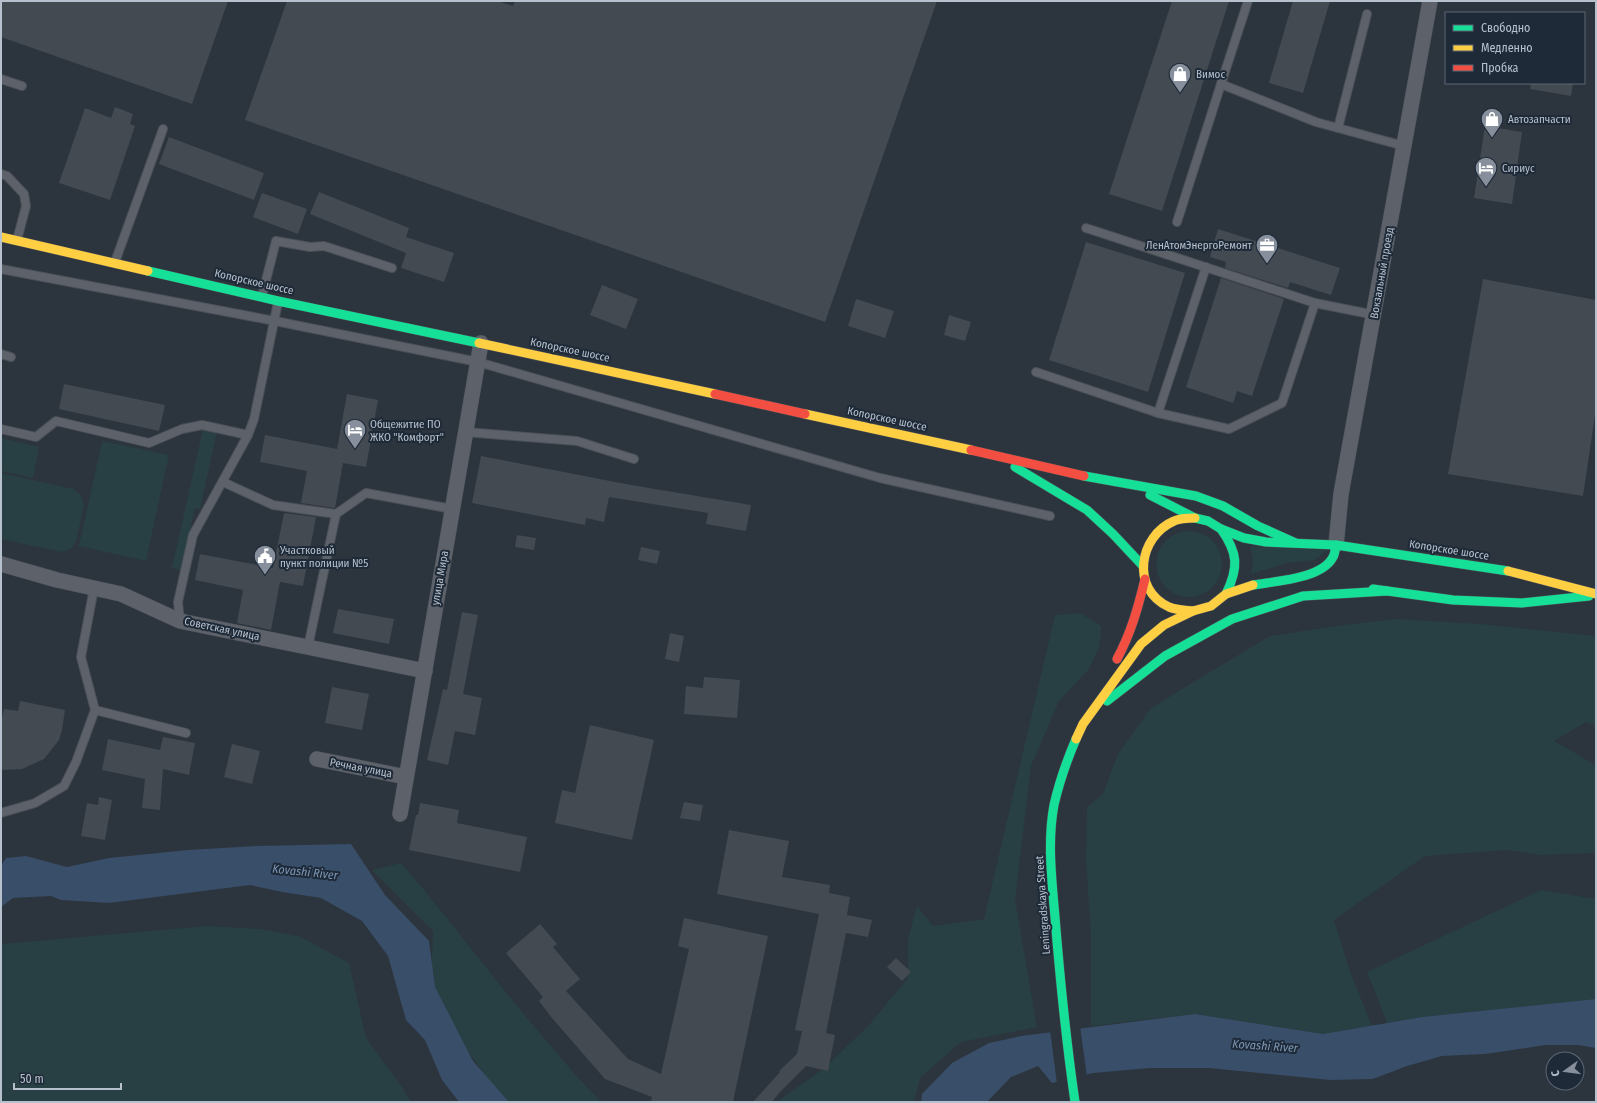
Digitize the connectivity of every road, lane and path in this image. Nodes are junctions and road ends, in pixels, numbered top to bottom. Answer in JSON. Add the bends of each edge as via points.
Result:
{"nodes":[{"id":1,"x":1248,"y":1,"type":"edge"},
{"id":2,"x":1430,"y":1,"type":"edge"},
{"id":3,"x":1366,"y":14,"type":"dead end"},
{"id":4,"x":1,"y":80,"type":"edge"},
{"id":5,"x":1221,"y":84,"type":"junction"},
{"id":6,"x":22,"y":86,"type":"dead end"},
{"id":7,"x":1338,"y":128,"type":"junction"},
{"id":8,"x":163,"y":129,"type":"dead end"},
{"id":9,"x":1404,"y":146,"type":"junction"},
{"id":10,"x":1,"y":174,"type":"edge"},
{"id":11,"x":1177,"y":222,"type":"dead end"},
{"id":12,"x":1086,"y":228,"type":"dead end"},
{"id":13,"x":1,"y":237,"type":"edge"},
{"id":14,"x":17,"y":240,"type":"junction"},
{"id":15,"x":115,"y":262,"type":"junction"},
{"id":16,"x":1206,"y":267,"type":"junction"},
{"id":17,"x":392,"y":268,"type":"dead end"},
{"id":18,"x":1,"y":269,"type":"edge"},
{"id":19,"x":262,"y":297,"type":"junction"},
{"id":20,"x":278,"y":301,"type":"junction"},
{"id":21,"x":1315,"y":303,"type":"junction"},
{"id":22,"x":1374,"y":315,"type":"junction"},
{"id":23,"x":275,"y":321,"type":"junction"},
{"id":24,"x":481,"y":343,"type":"junction"},
{"id":25,"x":1,"y":354,"type":"edge"},
{"id":26,"x":10,"y":357,"type":"dead end"},
{"id":27,"x":478,"y":362,"type":"junction"},
{"id":28,"x":1036,"y":372,"type":"dead end"},
{"id":29,"x":1158,"y":412,"type":"junction"},
{"id":30,"x":1,"y":429,"type":"edge"},
{"id":31,"x":465,"y":432,"type":"junction"},
{"id":32,"x":248,"y":435,"type":"junction"},
{"id":33,"x":997,"y":456,"type":"junction"},
{"id":34,"x":634,"y":459,"type":"dead end"},
{"id":35,"x":223,"y":482,"type":"junction"},
{"id":36,"x":1135,"y":487,"type":"junction"},
{"id":37,"x":452,"y":508,"type":"junction"},
{"id":38,"x":336,"y":514,"type":"junction"},
{"id":39,"x":1050,"y":516,"type":"dead end"},
{"id":40,"x":1194,"y":518,"type":"junction"},
{"id":41,"x":1221,"y":529,"type":"junction"},
{"id":42,"x":1296,"y":543,"type":"junction"},
{"id":43,"x":1336,"y":544,"type":"junction"},
{"id":44,"x":1,"y":564,"type":"edge"},
{"id":45,"x":1143,"y":566,"type":"junction"},
{"id":46,"x":1145,"y":579,"type":"junction"},
{"id":47,"x":1292,"y":579,"type":"junction"},
{"id":48,"x":1316,"y":580,"type":"dead end"},
{"id":49,"x":1348,"y":584,"type":"dead end"},
{"id":50,"x":94,"y":588,"type":"junction"},
{"id":51,"x":1387,"y":591,"type":"junction"},
{"id":52,"x":1226,"y":594,"type":"junction"},
{"id":53,"x":1596,"y":595,"type":"edge"},
{"id":54,"x":1193,"y":611,"type":"junction"},
{"id":55,"x":180,"y":621,"type":"junction"},
{"id":56,"x":308,"y":647,"type":"junction"},
{"id":57,"x":1112,"y":667,"type":"dead end"},
{"id":58,"x":424,"y":671,"type":"junction"},
{"id":59,"x":1104,"y":679,"type":"dead end"},
{"id":60,"x":95,"y":710,"type":"junction"},
{"id":61,"x":1090,"y":713,"type":"junction"},
{"id":62,"x":186,"y":733,"type":"dead end"},
{"id":63,"x":317,"y":759,"type":"dead end"},
{"id":64,"x":406,"y":777,"type":"junction"},
{"id":65,"x":1,"y":813,"type":"edge"},
{"id":66,"x":400,"y":814,"type":"dead end"},
{"id":67,"x":1075,"y":1102,"type":"edge"}],
"edges":[{"from":1,"to":5,"type":"lane"},
{"from":2,"to":9,"type":"street","name":"Вокзальный проезд"},
{"from":3,"to":7,"type":"lane"},
{"from":4,"to":6,"type":"lane"},
{"from":5,"to":7,"type":"lane","via":[[1316,122]]},
{"from":5,"to":11,"type":"lane"},
{"from":7,"to":9,"type":"lane"},
{"from":8,"to":15,"type":"lane"},
{"from":9,"to":22,"type":"street","name":"Вокзальный проезд"},
{"from":10,"to":14,"type":"lane","via":[[7,176],[24,194],[26,206]]},
{"from":12,"to":16,"type":"lane"},
{"from":13,"to":14,"type":"main road","name":"Копорское шоссе"},
{"from":14,"to":15,"type":"main road","name":"Копорское шоссе"},
{"from":15,"to":19,"type":"main road","name":"Копорское шоссе"},
{"from":16,"to":21,"type":"lane"},
{"from":16,"to":29,"type":"lane"},
{"from":17,"to":19,"type":"lane","via":[[324,246],[310,247],[276,241]]},
{"from":18,"to":23,"type":"lane"},
{"from":19,"to":20,"type":"main road","name":"Копорское шоссе"},
{"from":20,"to":23,"type":"lane"},
{"from":20,"to":24,"type":"main road","name":"Копорское шоссе"},
{"from":21,"to":22,"type":"lane"},
{"from":21,"to":29,"type":"lane","via":[[1282,403],[1229,429]]},
{"from":22,"to":43,"type":"street","name":"Вокзальный проезд","via":[[1341,494]]},
{"from":23,"to":27,"type":"lane"},
{"from":23,"to":32,"type":"lane","via":[[254,419]]},
{"from":24,"to":27,"type":"street","name":"улица Мира"},
{"from":24,"to":33,"type":"main road","name":"Копорское шоссе"},
{"from":25,"to":26,"type":"lane"},
{"from":27,"to":31,"type":"street","name":"улица Мира"},
{"from":27,"to":39,"type":"lane","via":[[880,478]]},
{"from":28,"to":29,"type":"lane"},
{"from":30,"to":32,"type":"lane","via":[[36,437],[56,421],[149,443],[182,429],[202,425]]},
{"from":31,"to":34,"type":"lane","via":[[577,441]]},
{"from":31,"to":37,"type":"street","name":"улица Мира"},
{"from":32,"to":35,"type":"lane"},
{"from":33,"to":36,"type":"main road","name":"Копорское шоссе"},
{"from":33,"to":45,"type":"main road","via":[[1087,510]]},
{"from":35,"to":38,"type":"lane","via":[[273,504]]},
{"from":35,"to":55,"type":"lane","via":[[193,535],[178,602]]},
{"from":36,"to":40,"type":"main road"},
{"from":36,"to":42,"type":"main road","via":[[1196,496],[1223,506],[1258,526]]},
{"from":37,"to":38,"type":"lane","via":[[366,493]]},
{"from":37,"to":58,"type":"street","name":"улица Мира"},
{"from":38,"to":56,"type":"lane"},
{"from":40,"to":41,"type":"main road"},
{"from":40,"to":45,"type":"main road","via":[[1175,520],[1158,530],[1146,546]]},
{"from":41,"to":42,"type":"main road","name":"Копорское шоссе","via":[[1244,538]]},
{"from":41,"to":52,"type":"main road","via":[[1232,544],[1236,561],[1234,578]]},
{"from":42,"to":43,"type":"main road","name":"Копорское шоссе"},
{"from":43,"to":47,"type":"main road","via":[[1333,557],[1327,565],[1316,572]]},
{"from":43,"to":53,"type":"main road","name":"Копорское шоссе","via":[[1520,573]]},
{"from":44,"to":50,"type":"street","name":"Советская улица"},
{"from":45,"to":46,"type":"main road"},
{"from":46,"to":54,"type":"main road","via":[[1152,593],[1164,604],[1178,610]]},
{"from":46,"to":57,"type":"main road","via":[[1136,618],[1128,639]]},
{"from":47,"to":48,"type":"main road"},
{"from":47,"to":52,"type":"main road","via":[[1250,585]]},
{"from":49,"to":51,"type":"main road"},
{"from":50,"to":55,"type":"street","name":"Советская улица","via":[[121,594]]},
{"from":50,"to":60,"type":"lane","via":[[81,657]]},
{"from":51,"to":53,"type":"main road","via":[[1453,600],[1522,603]]},
{"from":51,"to":61,"type":"main road","via":[[1303,596],[1232,619],[1165,656]]},
{"from":52,"to":54,"type":"main road","via":[[1211,606]]},
{"from":54,"to":61,"type":"main road","via":[[1164,625],[1141,644]]},
{"from":55,"to":56,"type":"street","name":"Советская улица"},
{"from":56,"to":58,"type":"street","name":"Советская улица"},
{"from":58,"to":64,"type":"street","name":"улица Мира"},
{"from":59,"to":61,"type":"main road"},
{"from":60,"to":62,"type":"lane"},
{"from":60,"to":65,"type":"lane","via":[[76,762],[64,786],[35,803]]},
{"from":61,"to":67,"type":"main road","name":"Leningradskaya Street","via":[[1069,755],[1054,805],[1051,830],[1051,872],[1062,1008]]},
{"from":63,"to":64,"type":"street","name":"Речная улица"},
{"from":64,"to":66,"type":"street","name":"улица Мира"}]}
